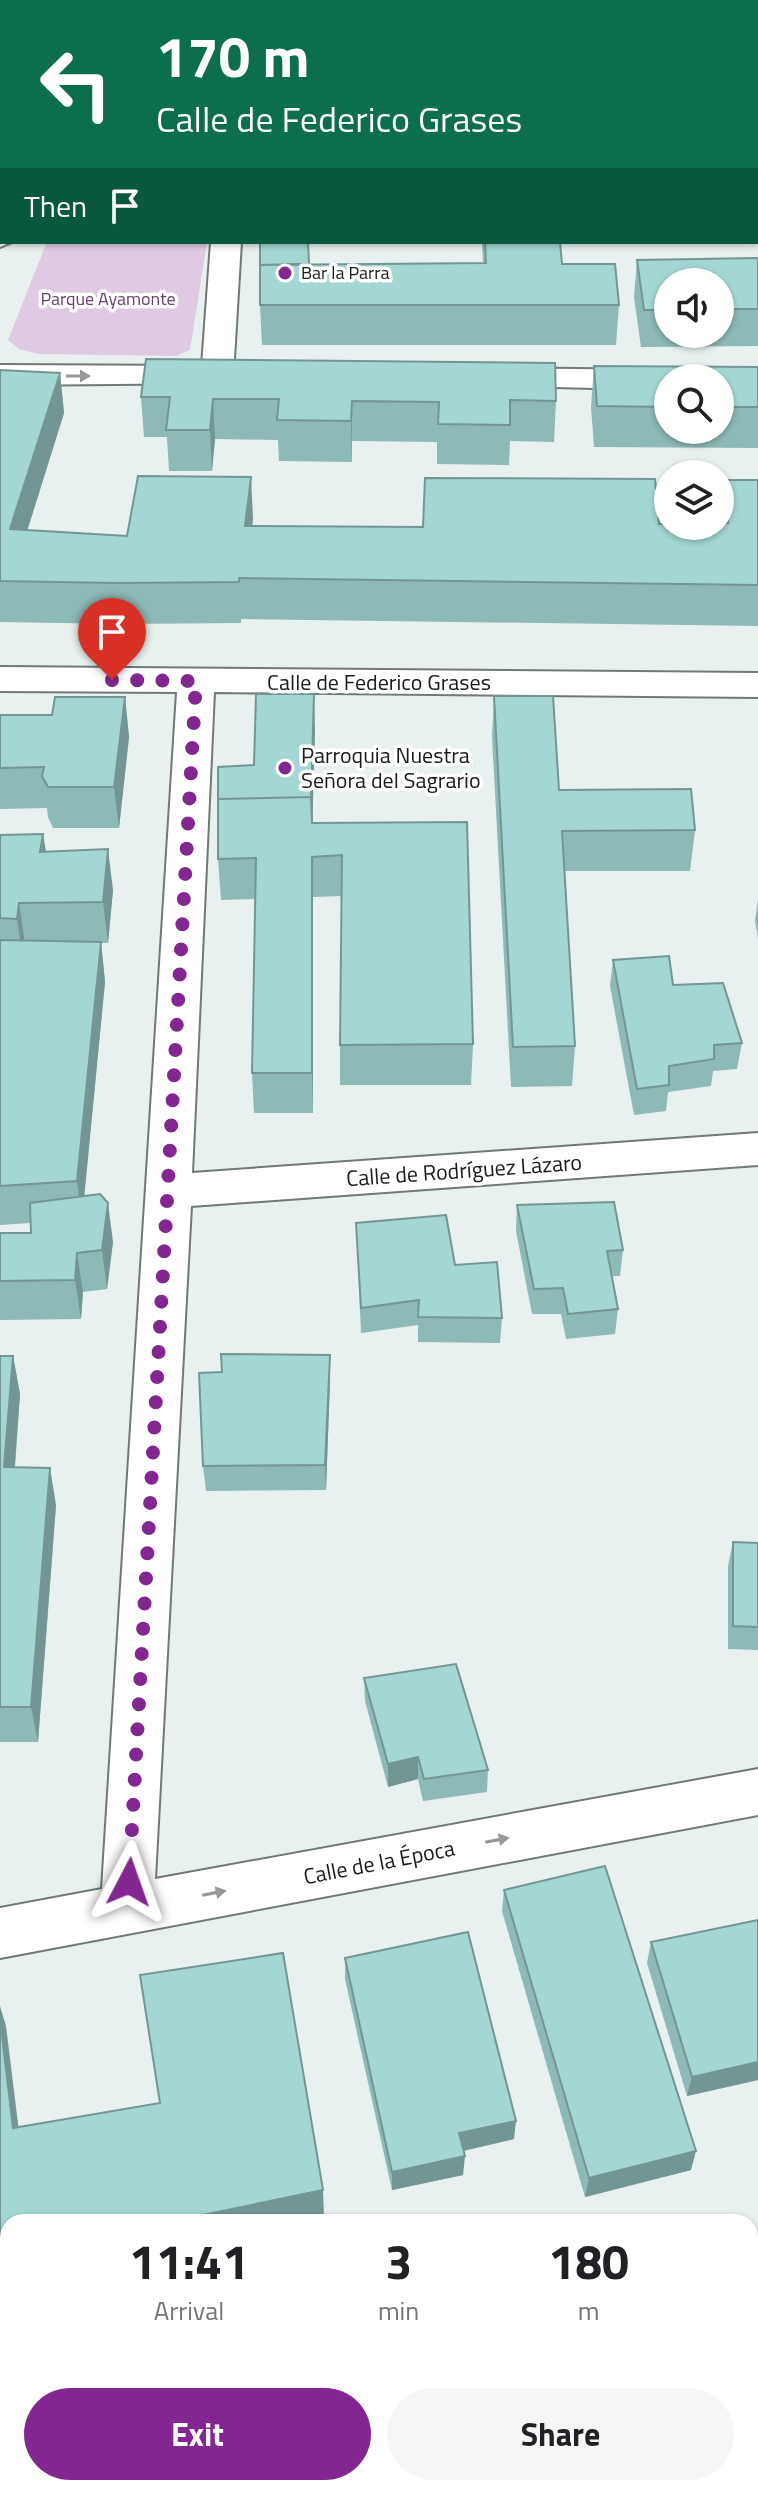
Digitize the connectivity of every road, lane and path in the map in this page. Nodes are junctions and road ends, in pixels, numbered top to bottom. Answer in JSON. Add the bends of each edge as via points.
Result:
{"nodes":[{"id":1,"x":226,"y":244,"type":"edge"},
{"id":2,"x":0,"y":375,"type":"edge"},
{"id":3,"x":466,"y":378,"type":"edge"},
{"id":4,"x":654,"y":380,"type":"edge"},
{"id":5,"x":0,"y":679,"type":"edge"},
{"id":6,"x":196,"y":681,"type":"junction"},
{"id":7,"x":758,"y":685,"type":"edge"},
{"id":8,"x":758,"y":1149,"type":"edge"},
{"id":9,"x":170,"y":1191,"type":"junction"},
{"id":10,"x":758,"y":1792,"type":"edge"},
{"id":11,"x":127,"y":1909,"type":"junction"},
{"id":12,"x":0,"y":1933,"type":"edge"}],
"edges":[{"from":2,"to":1,"type":"street","one_way":true,"via":[[233,376]]},
{"from":3,"to":4,"type":"street"},
{"from":5,"to":6,"type":"street","name":"Calle de Federico Grases"},
{"from":6,"to":7,"type":"street","name":"Calle de Federico Grases"},
{"from":6,"to":9,"type":"street"},
{"from":8,"to":9,"type":"street","name":"Calle de Rodríguez Lázaro"},
{"from":9,"to":11,"type":"street"},
{"from":11,"to":10,"type":"street","name":"Calle de la Época","one_way":true},
{"from":11,"to":12,"type":"street","name":"Calle de la Época"}]}
